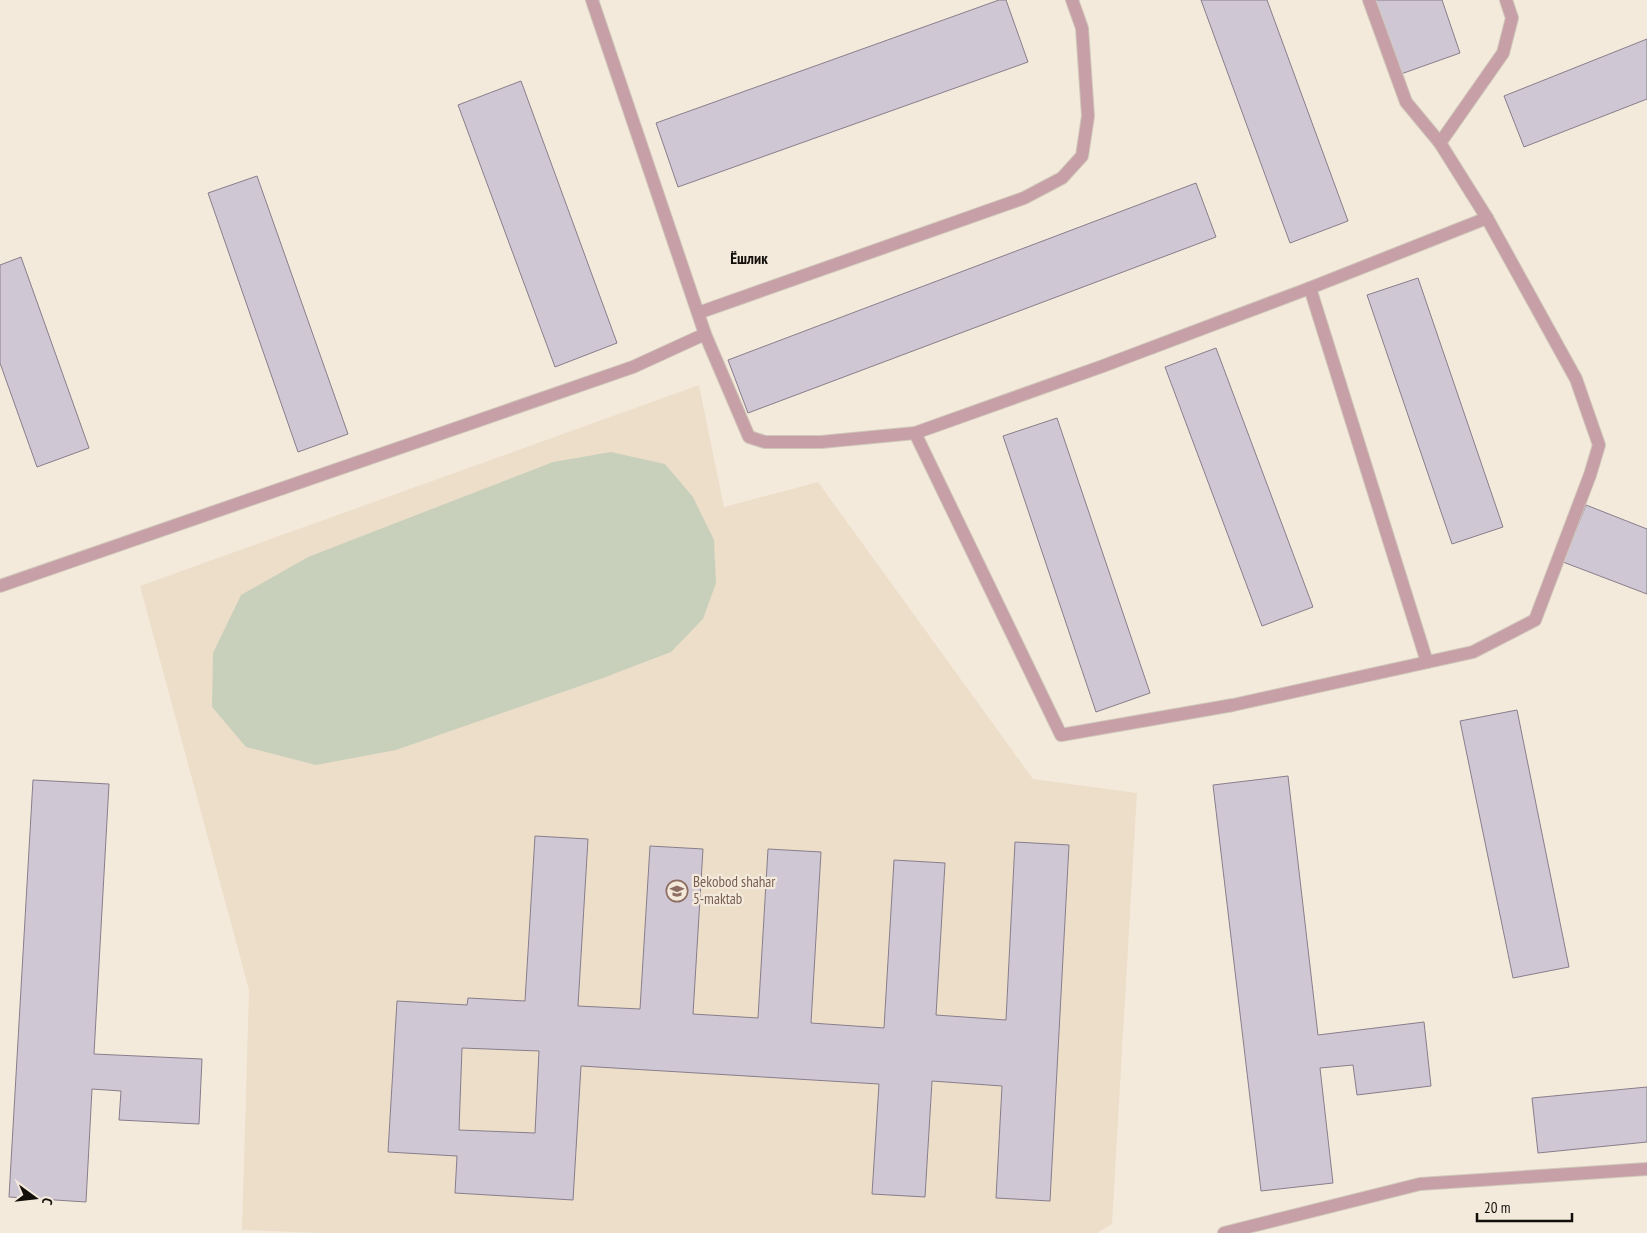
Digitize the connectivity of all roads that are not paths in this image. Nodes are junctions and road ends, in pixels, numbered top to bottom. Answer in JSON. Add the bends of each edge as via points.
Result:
{"nodes":[{"id":1,"x":592,"y":0,"type":"edge"},
{"id":2,"x":1072,"y":0,"type":"edge"},
{"id":3,"x":1369,"y":0,"type":"edge"},
{"id":4,"x":1506,"y":0,"type":"edge"},
{"id":5,"x":1440,"y":143,"type":"junction"},
{"id":6,"x":1487,"y":218,"type":"junction"},
{"id":7,"x":1310,"y":288,"type":"junction"},
{"id":8,"x":698,"y":313,"type":"junction"},
{"id":9,"x":705,"y":334,"type":"junction"},
{"id":10,"x":915,"y":433,"type":"junction"},
{"id":11,"x":0,"y":586,"type":"edge"},
{"id":12,"x":1427,"y":662,"type":"junction"},
{"id":13,"x":1647,"y":1169,"type":"edge"},
{"id":14,"x":1224,"y":1233,"type":"edge"}],
"edges":[{"from":1,"to":8,"type":"lane"},
{"from":2,"to":8,"type":"lane","via":[[1082,28],[1088,116],[1082,156],[1062,178],[1024,198]]},
{"from":3,"to":5,"type":"lane","via":[[1406,102]]},
{"from":4,"to":5,"type":"lane","via":[[1512,18],[1503,53]]},
{"from":5,"to":6,"type":"lane"},
{"from":6,"to":7,"type":"lane"},
{"from":6,"to":12,"type":"lane","via":[[1576,379],[1599,445],[1535,620],[1473,652]]},
{"from":7,"to":10,"type":"lane"},
{"from":7,"to":12,"type":"lane"},
{"from":8,"to":9,"type":"lane"},
{"from":9,"to":10,"type":"lane","via":[[749,437],[765,442],[821,442]]},
{"from":9,"to":11,"type":"lane","via":[[633,366]]},
{"from":10,"to":12,"type":"lane","via":[[1062,736],[1233,705]]},
{"from":13,"to":14,"type":"lane","via":[[1420,1184]]}]}
